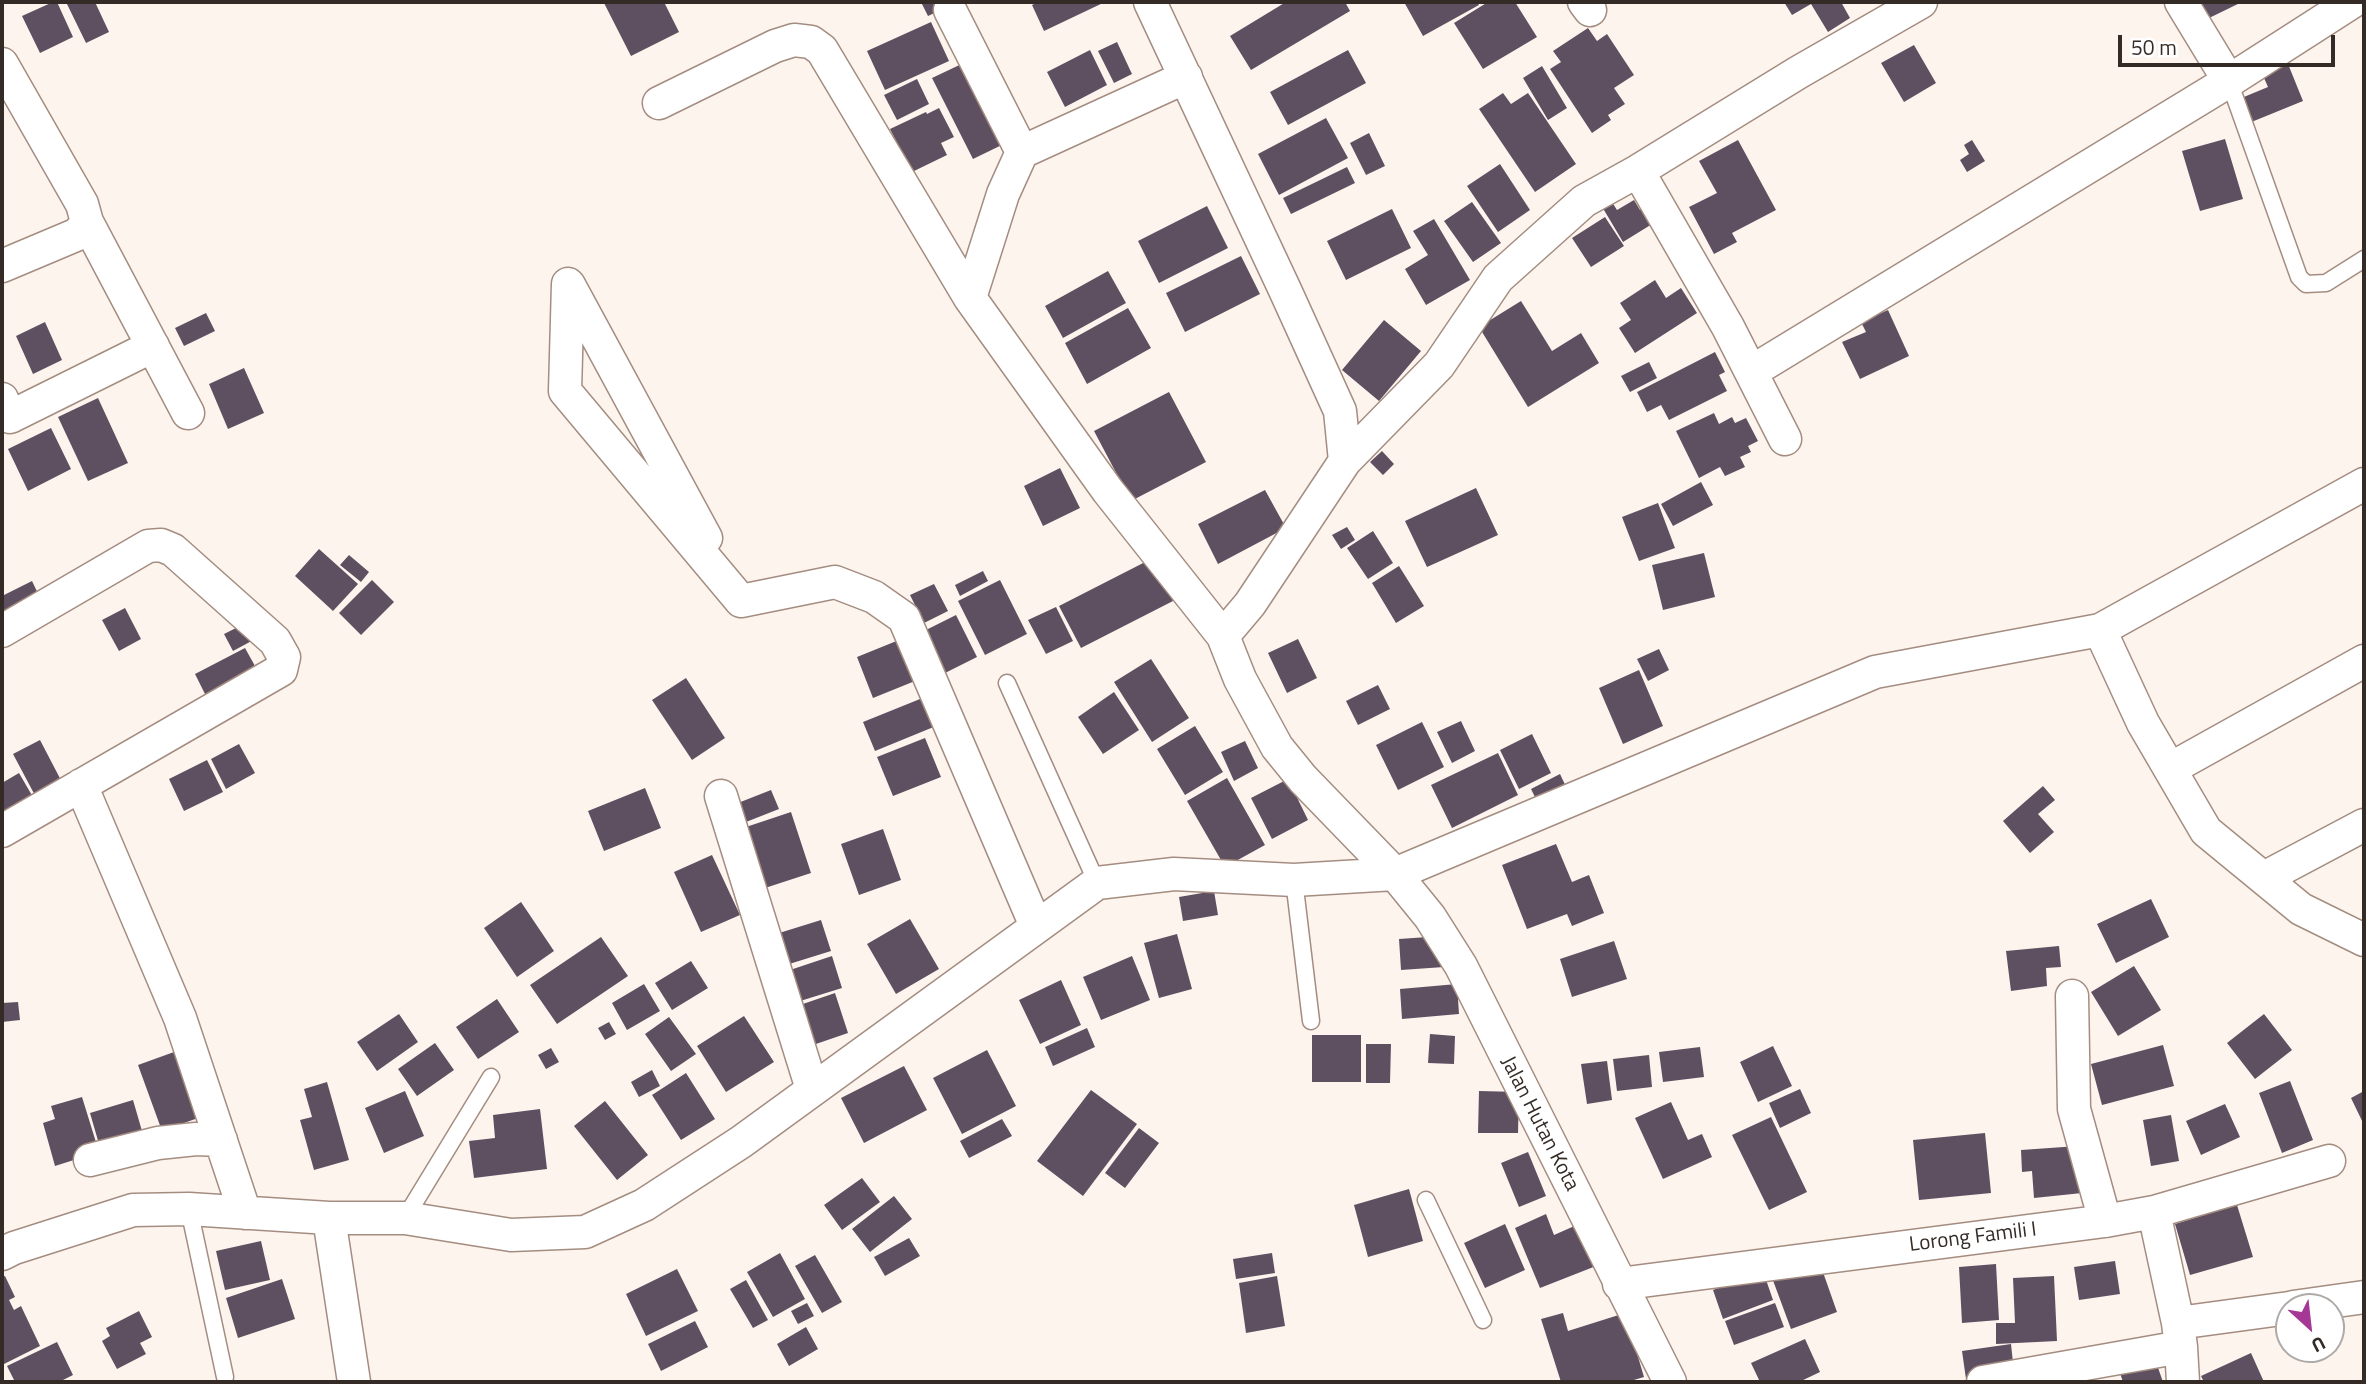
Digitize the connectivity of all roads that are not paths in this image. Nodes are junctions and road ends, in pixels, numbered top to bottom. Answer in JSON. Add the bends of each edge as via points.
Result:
{"nodes":[{"id":1,"x":1150,"y":2,"type":"edge"},
{"id":2,"x":1921,"y":2,"type":"edge"},
{"id":3,"x":2181,"y":2,"type":"edge"},
{"id":4,"x":2352,"y":2,"type":"edge"},
{"id":5,"x":950,"y":10,"type":"dead end"},
{"id":6,"x":1186,"y":77,"type":"junction"},
{"id":7,"x":2229,"y":81,"type":"junction"},
{"id":8,"x":6,"y":82,"type":"edge"},
{"id":9,"x":659,"y":103,"type":"dead end"},
{"id":10,"x":1022,"y":152,"type":"junction"},
{"id":11,"x":1638,"y":171,"type":"junction"},
{"id":12,"x":87,"y":222,"type":"junction"},
{"id":13,"x":2364,"y":259,"type":"edge"},
{"id":14,"x":2,"y":267,"type":"edge"},
{"id":15,"x":970,"y":298,"type":"junction"},
{"id":16,"x":153,"y":346,"type":"junction"},
{"id":17,"x":1751,"y":372,"type":"junction"},
{"id":18,"x":5,"y":412,"type":"edge"},
{"id":19,"x":188,"y":414,"type":"dead end"},
{"id":20,"x":1785,"y":439,"type":"dead end"},
{"id":21,"x":1345,"y":461,"type":"junction"},
{"id":22,"x":2364,"y":484,"type":"edge"},
{"id":23,"x":741,"y":601,"type":"junction"},
{"id":24,"x":2100,"y":630,"type":"junction"},
{"id":25,"x":2,"y":631,"type":"edge"},
{"id":26,"x":1223,"y":636,"type":"junction"},
{"id":27,"x":2364,"y":661,"type":"edge"},
{"id":28,"x":1007,"y":683,"type":"dead end"},
{"id":29,"x":2170,"y":769,"type":"junction"},
{"id":30,"x":81,"y":785,"type":"junction"},
{"id":31,"x":721,"y":796,"type":"dead end"},
{"id":32,"x":2364,"y":825,"type":"edge"},
{"id":33,"x":2,"y":831,"type":"edge"},
{"id":34,"x":1395,"y":874,"type":"junction"},
{"id":35,"x":2264,"y":878,"type":"junction"},
{"id":36,"x":1294,"y":880,"type":"junction"},
{"id":37,"x":1097,"y":883,"type":"junction"},
{"id":38,"x":1036,"y":926,"type":"junction"},
{"id":39,"x":2364,"y":940,"type":"edge"},
{"id":40,"x":2072,"y":996,"type":"dead end"},
{"id":41,"x":1311,"y":1021,"type":"dead end"},
{"id":42,"x":491,"y":1077,"type":"dead end"},
{"id":43,"x":812,"y":1089,"type":"junction"},
{"id":44,"x":221,"y":1140,"type":"junction"},
{"id":45,"x":90,"y":1160,"type":"dead end"},
{"id":46,"x":2329,"y":1161,"type":"dead end"},
{"id":47,"x":1426,"y":1200,"type":"dead end"},
{"id":48,"x":189,"y":1209,"type":"junction"},
{"id":49,"x":2154,"y":1212,"type":"junction"},
{"id":50,"x":245,"y":1213,"type":"junction"},
{"id":51,"x":329,"y":1218,"type":"junction"},
{"id":52,"x":405,"y":1218,"type":"junction"},
{"id":53,"x":2105,"y":1221,"type":"junction"},
{"id":54,"x":2,"y":1254,"type":"edge"},
{"id":55,"x":1619,"y":1284,"type":"junction"},
{"id":56,"x":2364,"y":1297,"type":"edge"},
{"id":57,"x":2345,"y":1300,"type":"edge"},
{"id":58,"x":2275,"y":1311,"type":"edge"},
{"id":59,"x":1483,"y":1320,"type":"dead end"},
{"id":60,"x":2180,"y":1335,"type":"junction"},
{"id":61,"x":225,"y":1377,"type":"dead end"},
{"id":62,"x":354,"y":1382,"type":"edge"},
{"id":63,"x":1670,"y":1382,"type":"edge"},
{"id":64,"x":1983,"y":1382,"type":"edge"},
{"id":65,"x":2182,"y":1382,"type":"edge"}],
"edges":[{"from":1,"to":6,"type":"street"},
{"from":2,"to":11,"type":"street"},
{"from":3,"to":7,"type":"street"},
{"from":4,"to":7,"type":"street"},
{"from":5,"to":10,"type":"street"},
{"from":6,"to":10,"type":"street"},
{"from":6,"to":21,"type":"street","via":[[1340,411]]},
{"from":7,"to":13,"type":"lane","via":[[2299,277],[2306,284],[2326,283]]},
{"from":7,"to":17,"type":"street"},
{"from":8,"to":12,"type":"street","via":[[82,204]]},
{"from":9,"to":15,"type":"street","name":"Jalan Hutan Kota","via":[[775,46],[794,40],[811,42],[822,50]]},
{"from":10,"to":15,"type":"street","via":[[1003,194]]},
{"from":11,"to":17,"type":"street"},
{"from":11,"to":21,"type":"street","via":[[1584,201],[1498,278],[1439,365]]},
{"from":12,"to":14,"type":"street","via":[[78,234]]},
{"from":12,"to":16,"type":"street"},
{"from":15,"to":26,"type":"street","name":"Jalan Hutan Kota","via":[[1108,491]]},
{"from":16,"to":18,"type":"street"},
{"from":16,"to":19,"type":"street"},
{"from":17,"to":20,"type":"street"},
{"from":21,"to":26,"type":"street","via":[[1250,604]]},
{"from":22,"to":24,"type":"street"},
{"from":23,"to":23,"type":"street","via":[[641,418],[568,284],[565,391]]},
{"from":23,"to":38,"type":"street","via":[[835,582],[874,597],[904,618]]},
{"from":24,"to":29,"type":"street"},
{"from":24,"to":34,"type":"street","via":[[1875,673]]},
{"from":25,"to":30,"type":"street","via":[[148,546],[162,545],[275,641],[284,657],[281,670]]},
{"from":26,"to":34,"type":"street","name":"Jalan Hutan Kota","via":[[1240,679],[1277,747]]},
{"from":27,"to":29,"type":"street"},
{"from":28,"to":37,"type":"lane"},
{"from":29,"to":35,"type":"street","via":[[2206,831]]},
{"from":30,"to":33,"type":"street"},
{"from":30,"to":44,"type":"street","via":[[180,1018]]},
{"from":31,"to":43,"type":"street"},
{"from":32,"to":35,"type":"street"},
{"from":34,"to":36,"type":"street"},
{"from":34,"to":55,"type":"street","name":"Jalan Hutan Kota","via":[[1461,966]]},
{"from":35,"to":39,"type":"street","via":[[2301,909]]},
{"from":36,"to":37,"type":"street","via":[[1174,874]]},
{"from":36,"to":41,"type":"lane"},
{"from":37,"to":38,"type":"street"},
{"from":38,"to":43,"type":"street"},
{"from":40,"to":53,"type":"street","via":[[2074,1109]]},
{"from":42,"to":52,"type":"lane"},
{"from":43,"to":52,"type":"street","via":[[644,1205],[585,1232],[511,1235]]},
{"from":44,"to":45,"type":"street","via":[[158,1143]]},
{"from":44,"to":50,"type":"street"},
{"from":46,"to":49,"type":"street","name":"Lorong Famili I"},
{"from":47,"to":59,"type":"lane"},
{"from":48,"to":50,"type":"street"},
{"from":48,"to":54,"type":"street","via":[[133,1210]]},
{"from":48,"to":61,"type":"lane"},
{"from":49,"to":53,"type":"street","name":"Lorong Famili I"},
{"from":49,"to":60,"type":"street"},
{"from":50,"to":51,"type":"street"},
{"from":51,"to":52,"type":"street"},
{"from":51,"to":62,"type":"street"},
{"from":53,"to":55,"type":"street","name":"Lorong Famili I"},
{"from":55,"to":63,"type":"street","name":"Jalan Hutan Kota"},
{"from":56,"to":57,"type":"street"},
{"from":58,"to":60,"type":"street"},
{"from":60,"to":64,"type":"street"},
{"from":60,"to":65,"type":"street"}]}
